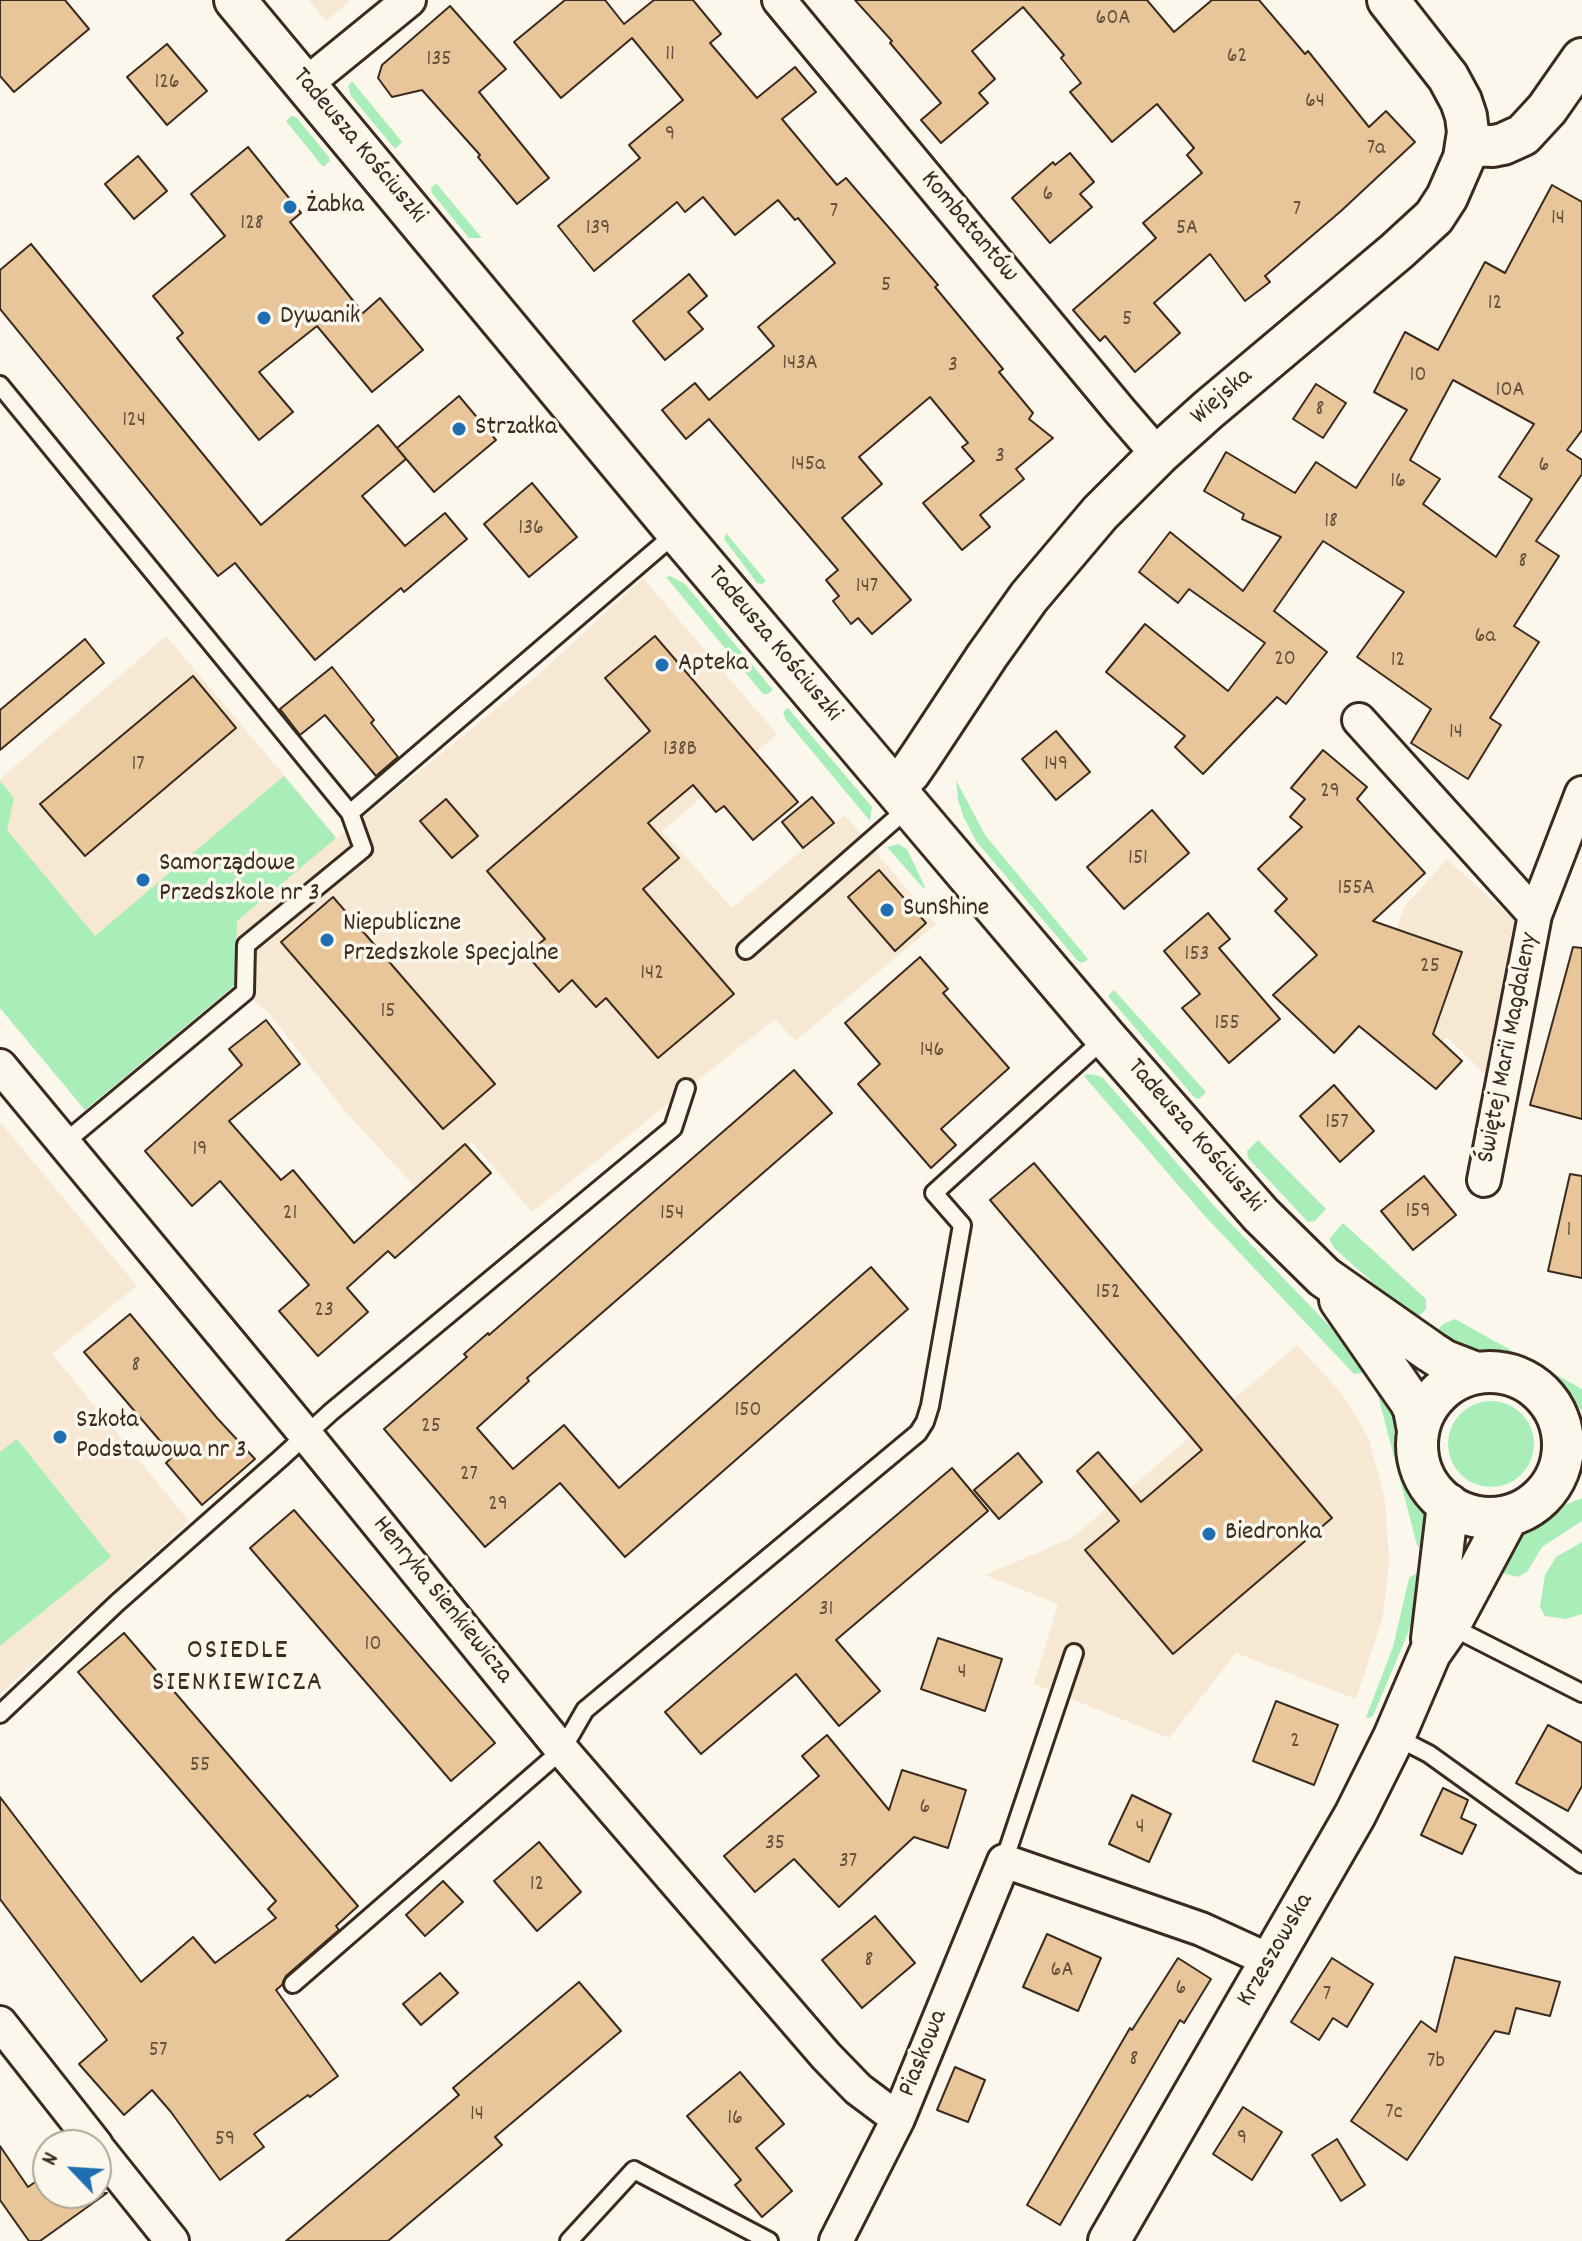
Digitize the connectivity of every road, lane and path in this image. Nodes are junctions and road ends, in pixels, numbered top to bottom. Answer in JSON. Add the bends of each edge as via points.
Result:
{"nodes":[{"id":1,"x":235,"y":0,"type":"edge"},
{"id":2,"x":409,"y":0,"type":"edge"},
{"id":3,"x":779,"y":0,"type":"edge"},
{"id":4,"x":1388,"y":0,"type":"edge"},
{"id":5,"x":1582,"y":59,"type":"edge"},
{"id":6,"x":306,"y":84,"type":"junction"},
{"id":7,"x":1467,"y":145,"type":"junction"},
{"id":8,"x":0,"y":385,"type":"edge"},
{"id":9,"x":1158,"y":455,"type":"junction"},
{"id":10,"x":677,"y":532,"type":"junction"},
{"id":11,"x":1359,"y":720,"type":"dead end"},
{"id":12,"x":1582,"y":793,"type":"edge"},
{"id":13,"x":902,"y":798,"type":"junction"},
{"id":14,"x":350,"y":813,"type":"junction"},
{"id":15,"x":1535,"y":915,"type":"junction"},
{"id":16,"x":746,"y":950,"type":"dead end"},
{"id":17,"x":1106,"y":1038,"type":"junction"},
{"id":18,"x":0,"y":1066,"type":"edge"},
{"id":19,"x":686,"y":1088,"type":"dead end"},
{"id":20,"x":64,"y":1143,"type":"junction"},
{"id":21,"x":1484,"y":1180,"type":"dead end"},
{"id":22,"x":1324,"y":1277,"type":"junction"},
{"id":23,"x":1476,"y":1373,"type":"junction"},
{"id":24,"x":1570,"y":1423,"type":"edge"},
{"id":25,"x":1418,"y":1430,"type":"junction"},
{"id":26,"x":306,"y":1435,"type":"junction"},
{"id":27,"x":1564,"y":1487,"type":"edge"},
{"id":28,"x":1448,"y":1504,"type":"junction"},
{"id":29,"x":1508,"y":1516,"type":"junction"},
{"id":30,"x":1440,"y":1639,"type":"junction"},
{"id":31,"x":1074,"y":1653,"type":"dead end"},
{"id":32,"x":1582,"y":1693,"type":"edge"},
{"id":33,"x":0,"y":1714,"type":"edge"},
{"id":34,"x":1394,"y":1737,"type":"junction"},
{"id":35,"x":562,"y":1750,"type":"junction"},
{"id":36,"x":1004,"y":1861,"type":"junction"},
{"id":37,"x":1582,"y":1864,"type":"edge"},
{"id":38,"x":1271,"y":1961,"type":"junction"},
{"id":39,"x":293,"y":1984,"type":"dead end"},
{"id":40,"x":0,"y":2023,"type":"edge"},
{"id":41,"x":898,"y":2119,"type":"junction"},
{"id":42,"x":83,"y":2129,"type":"edge"},
{"id":43,"x":112,"y":2165,"type":"edge"},
{"id":44,"x":172,"y":2241,"type":"edge"},
{"id":45,"x":569,"y":2241,"type":"edge"},
{"id":46,"x":769,"y":2241,"type":"edge"},
{"id":47,"x":836,"y":2241,"type":"edge"},
{"id":48,"x":1109,"y":2241,"type":"edge"}],
"edges":[{"from":1,"to":6,"type":"street","name":"Tadeusza Kościuszki"},
{"from":2,"to":6,"type":"street"},
{"from":3,"to":9,"type":"street","name":"Kombatantów"},
{"from":4,"to":7,"type":"street","via":[[1455,88],[1466,116]]},
{"from":5,"to":7,"type":"street","via":[[1523,135],[1493,146]]},
{"from":6,"to":10,"type":"street","name":"Tadeusza Kościuszki"},
{"from":7,"to":9,"type":"street","name":"Wiejska","via":[[1460,172],[1434,217]]},
{"from":8,"to":14,"type":"lane"},
{"from":9,"to":13,"type":"street","name":"Wiejska","via":[[1051,569],[994,645],[917,763]]},
{"from":10,"to":13,"type":"street","name":"Tadeusza Kościuszki"},
{"from":10,"to":14,"type":"lane"},
{"from":11,"to":15,"type":"street","name":"Świętej Marii Magdaleny"},
{"from":12,"to":15,"type":"street","name":"Świętej Marii Magdaleny"},
{"from":13,"to":16,"type":"lane"},
{"from":13,"to":17,"type":"street","name":"Tadeusza Kościuszki"},
{"from":14,"to":20,"type":"lane","via":[[363,849],[246,945],[245,992]]},
{"from":15,"to":21,"type":"street","name":"Świętej Marii Magdaleny"},
{"from":17,"to":22,"type":"street","name":"Tadeusza Kościuszki","via":[[1261,1215]]},
{"from":17,"to":35,"type":"lane","via":[[934,1193],[962,1225],[930,1406],[918,1433],[585,1710]]},
{"from":18,"to":20,"type":"street","name":"Henryka Sienkiewicza"},
{"from":19,"to":26,"type":"lane","via":[[673,1128]]},
{"from":20,"to":26,"type":"street","name":"Henryka Sienkiewicza"},
{"from":22,"to":23,"type":"street","name":"Tadeusza Kościuszki","via":[[1445,1361]]},
{"from":22,"to":25,"type":"street","name":"Tadeusza Kościuszki","via":[[1410,1401]]},
{"from":23,"to":24,"type":"street","via":[[1501,1372],[1525,1380]]},
{"from":23,"to":25,"type":"street","via":[[1439,1393]]},
{"from":24,"to":27,"type":"street","via":[[1562,1430],[1563,1456],[1554,1482]]},
{"from":25,"to":28,"type":"street","via":[[1425,1477]]},
{"from":26,"to":33,"type":"lane"},
{"from":26,"to":35,"type":"street","name":"Henryka Sienkiewicza"},
{"from":27,"to":29,"type":"street"},
{"from":28,"to":29,"type":"street","via":[[1477,1517]]},
{"from":28,"to":30,"type":"street","name":"Krzeszowska"},
{"from":29,"to":30,"type":"street","name":"Krzeszowska"},
{"from":30,"to":32,"type":"lane"},
{"from":30,"to":34,"type":"street","name":"Krzeszowska"},
{"from":31,"to":36,"type":"lane","name":"Piaskowa"},
{"from":34,"to":37,"type":"lane","via":[[1429,1754]]},
{"from":34,"to":38,"type":"street","name":"Krzeszowska"},
{"from":35,"to":39,"type":"lane"},
{"from":35,"to":41,"type":"street","name":"Henryka Sienkiewicza","via":[[826,2056]]},
{"from":36,"to":38,"type":"street","via":[[1215,1934]]},
{"from":36,"to":41,"type":"street","name":"Piaskowa"},
{"from":38,"to":48,"type":"street","name":"Krzeszowska"},
{"from":40,"to":42,"type":"street"},
{"from":41,"to":47,"type":"street","name":"Piaskowa"},
{"from":43,"to":44,"type":"street"},
{"from":45,"to":46,"type":"lane","via":[[634,2170]]}]}
